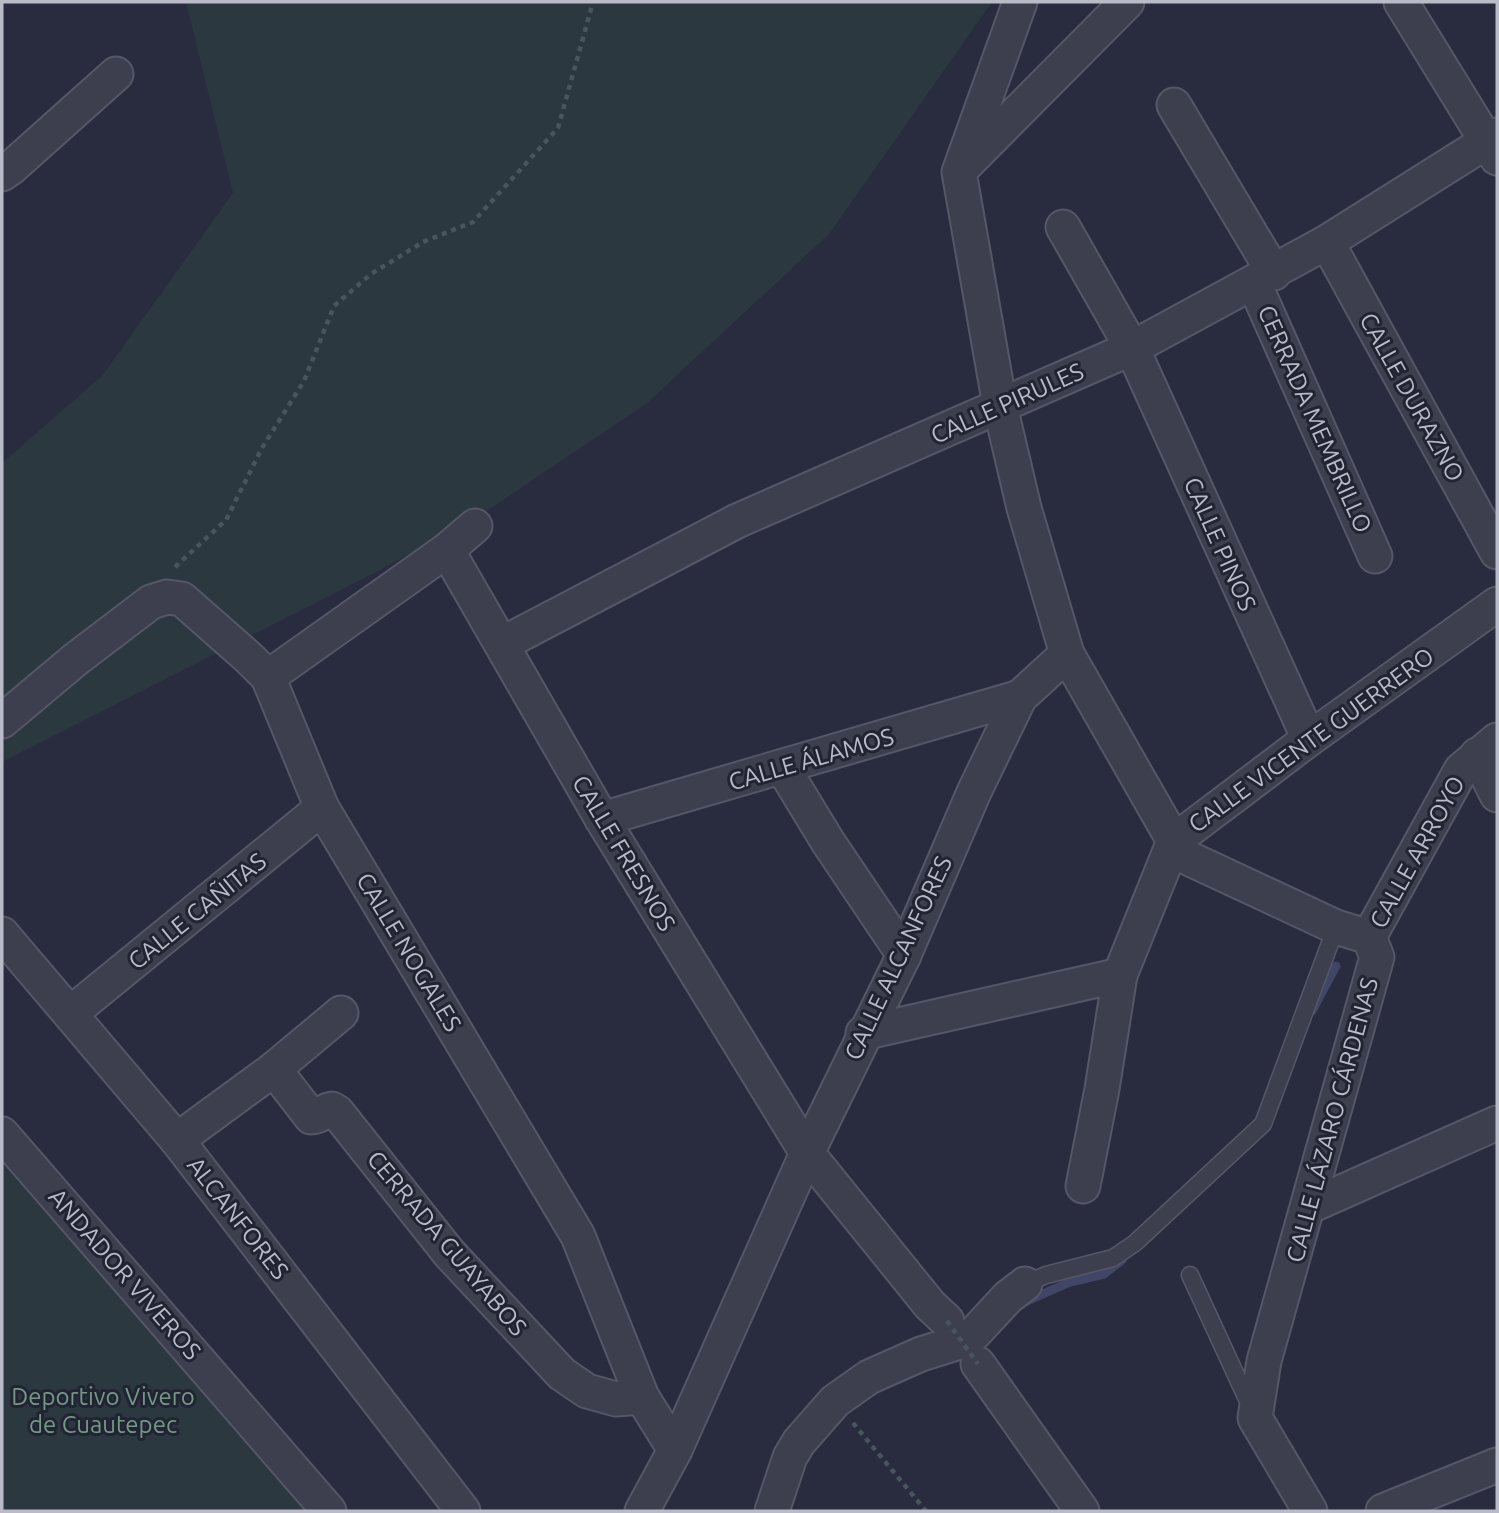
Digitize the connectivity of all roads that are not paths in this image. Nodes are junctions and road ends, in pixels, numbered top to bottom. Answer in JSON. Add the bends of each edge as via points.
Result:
{"nodes":[{"id":1,"x":1020,"y":2,"type":"edge"},
{"id":2,"x":1127,"y":2,"type":"edge"},
{"id":3,"x":1401,"y":2,"type":"edge"},
{"id":4,"x":117,"y":74,"type":"dead end"},
{"id":5,"x":1174,"y":105,"type":"dead end"},
{"id":6,"x":1494,"y":145,"type":"edge"},
{"id":7,"x":5,"y":165,"type":"edge"},
{"id":8,"x":959,"y":172,"type":"junction"},
{"id":9,"x":1063,"y":227,"type":"dead end"},
{"id":10,"x":1328,"y":242,"type":"junction"},
{"id":11,"x":1264,"y":278,"type":"junction"},
{"id":12,"x":1132,"y":348,"type":"junction"},
{"id":13,"x":1000,"y":406,"type":"junction"},
{"id":14,"x":475,"y":526,"type":"dead end"},
{"id":15,"x":447,"y":550,"type":"junction"},
{"id":16,"x":1497,"y":552,"type":"edge"},
{"id":17,"x":1375,"y":556,"type":"dead end"},
{"id":18,"x":1497,"y":604,"type":"edge"},
{"id":19,"x":502,"y":644,"type":"junction"},
{"id":20,"x":1067,"y":654,"type":"junction"},
{"id":21,"x":268,"y":677,"type":"junction"},
{"id":22,"x":1020,"y":697,"type":"junction"},
{"id":23,"x":2,"y":721,"type":"edge"},
{"id":24,"x":1309,"y":739,"type":"junction"},
{"id":25,"x":1487,"y":748,"type":"edge"},
{"id":26,"x":783,"y":768,"type":"junction"},
{"id":27,"x":1497,"y":795,"type":"edge"},
{"id":28,"x":323,"y":808,"type":"junction"},
{"id":29,"x":602,"y":819,"type":"junction"},
{"id":30,"x":1174,"y":841,"type":"junction"},
{"id":31,"x":1336,"y":927,"type":"junction"},
{"id":32,"x":2,"y":934,"type":"edge"},
{"id":33,"x":1369,"y":937,"type":"junction"},
{"id":34,"x":904,"y":955,"type":"junction"},
{"id":35,"x":1120,"y":975,"type":"junction"},
{"id":36,"x":71,"y":1013,"type":"junction"},
{"id":37,"x":341,"y":1013,"type":"dead end"},
{"id":38,"x":863,"y":1033,"type":"junction"},
{"id":39,"x":274,"y":1069,"type":"junction"},
{"id":40,"x":1497,"y":1123,"type":"edge"},
{"id":41,"x":2,"y":1134,"type":"edge"},
{"id":42,"x":177,"y":1140,"type":"junction"},
{"id":43,"x":807,"y":1153,"type":"junction"},
{"id":44,"x":1083,"y":1186,"type":"dead end"},
{"id":45,"x":1308,"y":1207,"type":"junction"},
{"id":46,"x":1190,"y":1275,"type":"dead end"},
{"id":47,"x":1025,"y":1284,"type":"joint"},
{"id":48,"x":947,"y":1321,"type":"road end"},
{"id":49,"x":978,"y":1364,"type":"road end"},
{"id":50,"x":642,"y":1397,"type":"junction"},
{"id":51,"x":1255,"y":1418,"type":"junction"},
{"id":52,"x":675,"y":1450,"type":"junction"},
{"id":53,"x":1497,"y":1465,"type":"edge"},
{"id":54,"x":330,"y":1511,"type":"edge"},
{"id":55,"x":463,"y":1511,"type":"edge"},
{"id":56,"x":643,"y":1511,"type":"edge"},
{"id":57,"x":772,"y":1511,"type":"edge"},
{"id":58,"x":1082,"y":1511,"type":"edge"},
{"id":59,"x":1310,"y":1511,"type":"edge"},
{"id":60,"x":1383,"y":1511,"type":"edge"}],
"edges":[{"from":1,"to":8,"type":"street"},
{"from":2,"to":8,"type":"street"},
{"from":3,"to":6,"type":"street"},
{"from":4,"to":7,"type":"street"},
{"from":5,"to":11,"type":"street","name":"CERRADA MEMBRILLO"},
{"from":6,"to":10,"type":"street","name":"CALLE PIRULES"},
{"from":8,"to":13,"type":"street"},
{"from":9,"to":12,"type":"street","name":"CALLE PINOS"},
{"from":10,"to":11,"type":"street","name":"CALLE PIRULES"},
{"from":10,"to":16,"type":"street","name":"CALLE DURAZNO"},
{"from":11,"to":12,"type":"street","name":"CALLE PIRULES"},
{"from":11,"to":17,"type":"street","name":"CERRADA MEMBRILLO"},
{"from":12,"to":13,"type":"street","name":"CALLE PIRULES"},
{"from":12,"to":24,"type":"street","name":"CALLE PINOS"},
{"from":13,"to":19,"type":"street","name":"CALLE PIRULES","via":[[737,521]]},
{"from":13,"to":20,"type":"street"},
{"from":14,"to":15,"type":"street"},
{"from":15,"to":19,"type":"street","name":"CALLE FRESNOS"},
{"from":15,"to":21,"type":"street"},
{"from":18,"to":24,"type":"street","name":"CALLE VICENTE GUERRERO"},
{"from":19,"to":29,"type":"street","name":"CALLE FRESNOS"},
{"from":20,"to":22,"type":"street","name":"CALLE ALCANFORES"},
{"from":20,"to":30,"type":"street"},
{"from":21,"to":23,"type":"street","via":[[182,599],[167,597],[140,610]]},
{"from":21,"to":28,"type":"street","name":"CALLE NOGALES"},
{"from":22,"to":26,"type":"street","name":"CALLE ÁLAMOS"},
{"from":22,"to":34,"type":"street","name":"CALLE ALCANFORES"},
{"from":24,"to":30,"type":"street","name":"CALLE VICENTE GUERRERO"},
{"from":25,"to":27,"type":"street"},
{"from":25,"to":33,"type":"street","name":"CALLE ARROYO","via":[[1461,770]]},
{"from":26,"to":29,"type":"street","name":"CALLE ÁLAMOS"},
{"from":26,"to":34,"type":"street"},
{"from":28,"to":36,"type":"street","name":"CALLE CAÑITAS"},
{"from":28,"to":50,"type":"street","name":"CALLE NOGALES","via":[[578,1236]]},
{"from":29,"to":43,"type":"street","name":"CALLE FRESNOS"},
{"from":30,"to":31,"type":"street","via":[[1186,857],[1202,866]]},
{"from":30,"to":35,"type":"street","name":"CALLE VICENTE GUERRERO"},
{"from":31,"to":33,"type":"street"},
{"from":31,"to":47,"type":"lane","via":[[1263,1124],[1113,1258]]},
{"from":32,"to":36,"type":"street","name":"ALCANFORES"},
{"from":33,"to":45,"type":"street","name":"CALLE LÁZARO CÁRDENAS","via":[[1377,957]]},
{"from":34,"to":38,"type":"street","name":"CALLE ALCANFORES"},
{"from":35,"to":38,"type":"street"},
{"from":35,"to":44,"type":"street","name":"CALLE VICENTE GUERRERO"},
{"from":36,"to":42,"type":"street","name":"ALCANFORES"},
{"from":37,"to":39,"type":"street"},
{"from":38,"to":43,"type":"street","name":"CALLE ALCANFORES"},
{"from":39,"to":42,"type":"street"},
{"from":39,"to":50,"type":"street","name":"CERRADA GUAYABOS","via":[[311,1117],[332,1109],[337,1112],[449,1253],[562,1374],[587,1391],[616,1399]]},
{"from":40,"to":45,"type":"street"},
{"from":41,"to":54,"type":"street","name":"ANDADOR VIVEROS"},
{"from":42,"to":55,"type":"street","name":"ALCANFORES"},
{"from":43,"to":48,"type":"street","name":"CALLE FRESNOS"},
{"from":43,"to":52,"type":"street","name":"CALLE ALCANFORES"},
{"from":45,"to":51,"type":"street","name":"CALLE LÁZARO CÁRDENAS","via":[[1264,1361]]},
{"from":46,"to":51,"type":"lane"},
{"from":47,"to":57,"type":"street","via":[[969,1339],[869,1377],[835,1401],[790,1457]]},
{"from":49,"to":58,"type":"street"},
{"from":50,"to":52,"type":"street","name":"CALLE NOGALES"},
{"from":51,"to":59,"type":"street"},
{"from":52,"to":56,"type":"street","name":"CALLE ALCANFORES"},
{"from":53,"to":60,"type":"street"}]}
